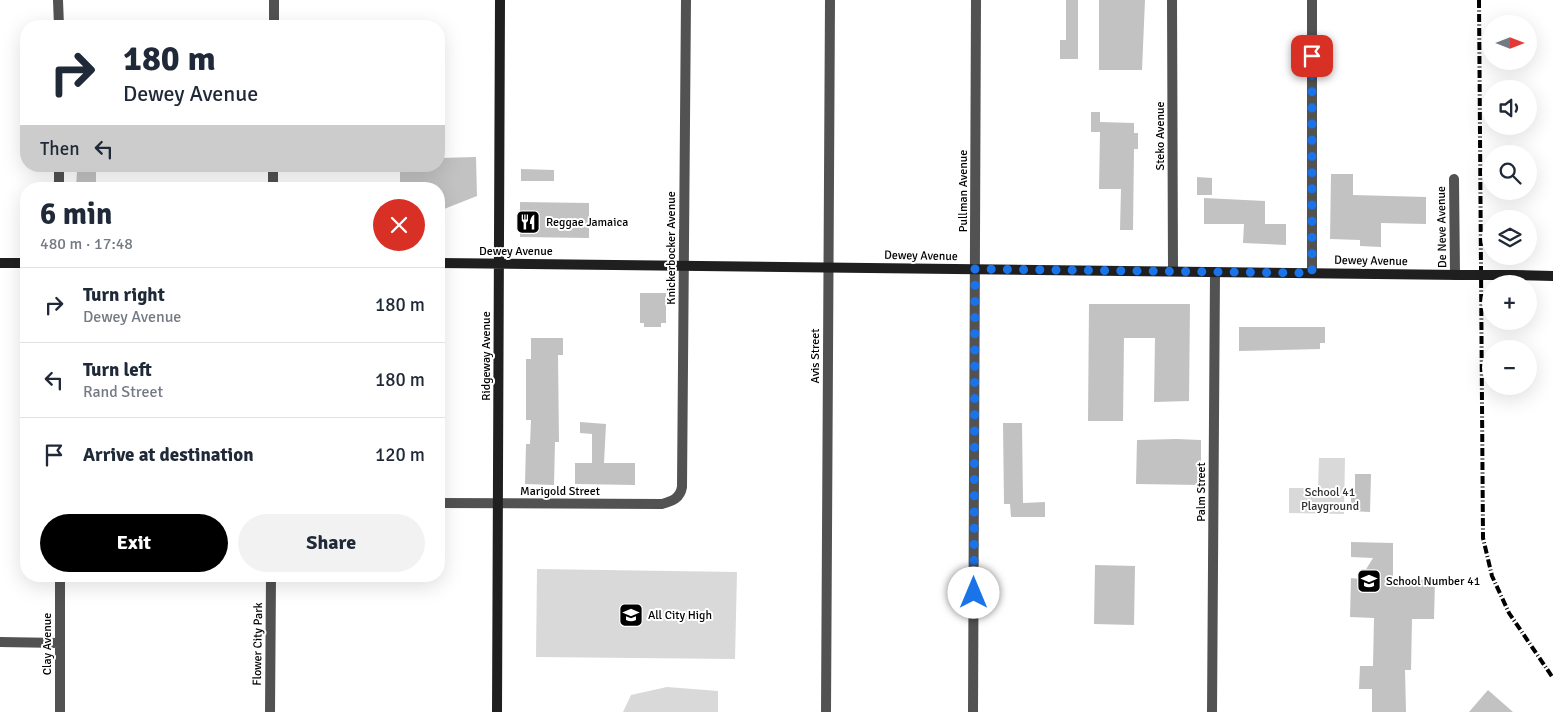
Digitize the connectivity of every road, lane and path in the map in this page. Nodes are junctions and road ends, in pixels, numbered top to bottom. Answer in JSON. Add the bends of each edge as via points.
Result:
{"nodes":[{"id":1,"x":58,"y":0,"type":"edge"},
{"id":2,"x":274,"y":0,"type":"edge"},
{"id":3,"x":500,"y":0,"type":"edge"},
{"id":4,"x":686,"y":0,"type":"edge"},
{"id":5,"x":830,"y":0,"type":"edge"},
{"id":6,"x":976,"y":0,"type":"edge"},
{"id":7,"x":1172,"y":0,"type":"edge"},
{"id":8,"x":1312,"y":0,"type":"edge"},
{"id":9,"x":58,"y":20,"type":"edge"},
{"id":10,"x":274,"y":20,"type":"edge"},
{"id":11,"x":1454,"y":179,"type":"dead end"},
{"id":12,"x":0,"y":263,"type":"edge"},
{"id":13,"x":20,"y":263,"type":"edge"},
{"id":14,"x":445,"y":263,"type":"edge"},
{"id":15,"x":499,"y":263,"type":"junction"},
{"id":16,"x":683,"y":265,"type":"junction"},
{"id":17,"x":828,"y":267,"type":"junction"},
{"id":18,"x":975,"y":269,"type":"junction"},
{"id":19,"x":1173,"y":271,"type":"junction"},
{"id":20,"x":1215,"y":272,"type":"junction"},
{"id":21,"x":1312,"y":273,"type":"junction"},
{"id":22,"x":1458,"y":275,"type":"junction"},
{"id":23,"x":1553,"y":276,"type":"edge"},
{"id":24,"x":679,"y":496,"type":"joint"},
{"id":25,"x":445,"y":503,"type":"edge"},
{"id":26,"x":498,"y":503,"type":"junction"},
{"id":27,"x":60,"y":582,"type":"edge"},
{"id":28,"x":271,"y":582,"type":"edge"},
{"id":29,"x":0,"y":642,"type":"edge"},
{"id":30,"x":60,"y":643,"type":"junction"},
{"id":31,"x":60,"y":712,"type":"edge"},
{"id":32,"x":270,"y":712,"type":"edge"},
{"id":33,"x":496,"y":712,"type":"edge"},
{"id":34,"x":826,"y":712,"type":"edge"},
{"id":35,"x":973,"y":712,"type":"edge"},
{"id":36,"x":1212,"y":712,"type":"edge"}],
"edges":[{"from":1,"to":9,"type":"street"},
{"from":2,"to":10,"type":"street"},
{"from":3,"to":15,"type":"street","name":"Ridgeway Avenue"},
{"from":4,"to":16,"type":"street","name":"Knickerbocker Avenue"},
{"from":5,"to":17,"type":"street","name":"Avis Street"},
{"from":6,"to":18,"type":"street","name":"Pullman Avenue"},
{"from":7,"to":19,"type":"street","name":"Steko Avenue"},
{"from":8,"to":21,"type":"street"},
{"from":11,"to":22,"type":"street","name":"De Neve Avenue"},
{"from":12,"to":13,"type":"street"},
{"from":14,"to":15,"type":"street","name":"Dewey Avenue"},
{"from":15,"to":16,"type":"street","name":"Dewey Avenue"},
{"from":15,"to":26,"type":"street","name":"Ridgeway Avenue"},
{"from":16,"to":17,"type":"street","name":"Dewey Avenue"},
{"from":16,"to":24,"type":"street","name":"Knickerbocker Avenue","via":[[682,486]]},
{"from":17,"to":18,"type":"street","name":"Dewey Avenue"},
{"from":17,"to":34,"type":"street","name":"Avis Street"},
{"from":18,"to":19,"type":"street","name":"Dewey Avenue"},
{"from":18,"to":35,"type":"street","name":"Pullman Avenue"},
{"from":19,"to":20,"type":"street","name":"Dewey Avenue"},
{"from":20,"to":21,"type":"street","name":"Dewey Avenue"},
{"from":20,"to":36,"type":"street","name":"Palm Street"},
{"from":21,"to":22,"type":"street","name":"Dewey Avenue"},
{"from":22,"to":23,"type":"street","name":"Dewey Avenue","bridge":true},
{"from":24,"to":26,"type":"street","name":"Marigold Street","via":[[662,504]]},
{"from":25,"to":26,"type":"street","name":"Marigold Street"},
{"from":26,"to":33,"type":"street","name":"Ridgeway Avenue"},
{"from":27,"to":30,"type":"street","name":"Clay Avenue"},
{"from":28,"to":32,"type":"street","name":"Flower City Park"},
{"from":29,"to":30,"type":"street"},
{"from":30,"to":31,"type":"street","name":"Clay Avenue"}]}
